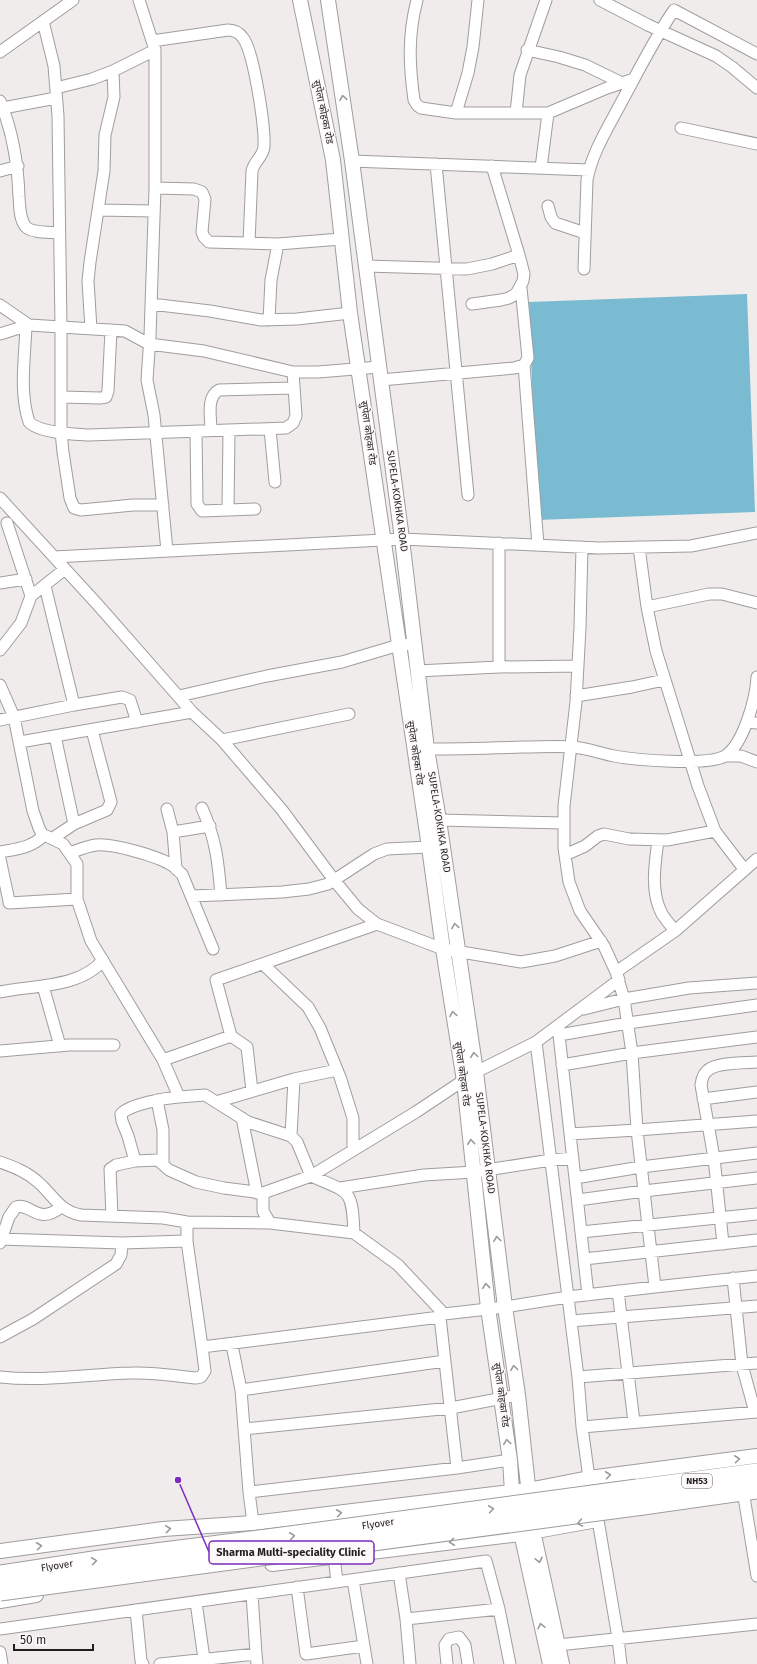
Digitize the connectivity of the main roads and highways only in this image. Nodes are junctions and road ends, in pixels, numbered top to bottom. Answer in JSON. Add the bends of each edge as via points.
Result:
{"nodes":[{"id":1,"x":757,"y":1473,"type":"edge"},
{"id":2,"x":753,"y":1493,"type":"edge"},
{"id":3,"x":0,"y":1575,"type":"edge"},
{"id":4,"x":0,"y":1591,"type":"edge"}],
"edges":[{"from":3,"to":1,"type":"highway","name":"Flyover","number":"NH53","one_way":true,"bridge":true},
{"from":2,"to":4,"type":"highway","name":"Flyover","number":"NH53","bridge":true}]}
